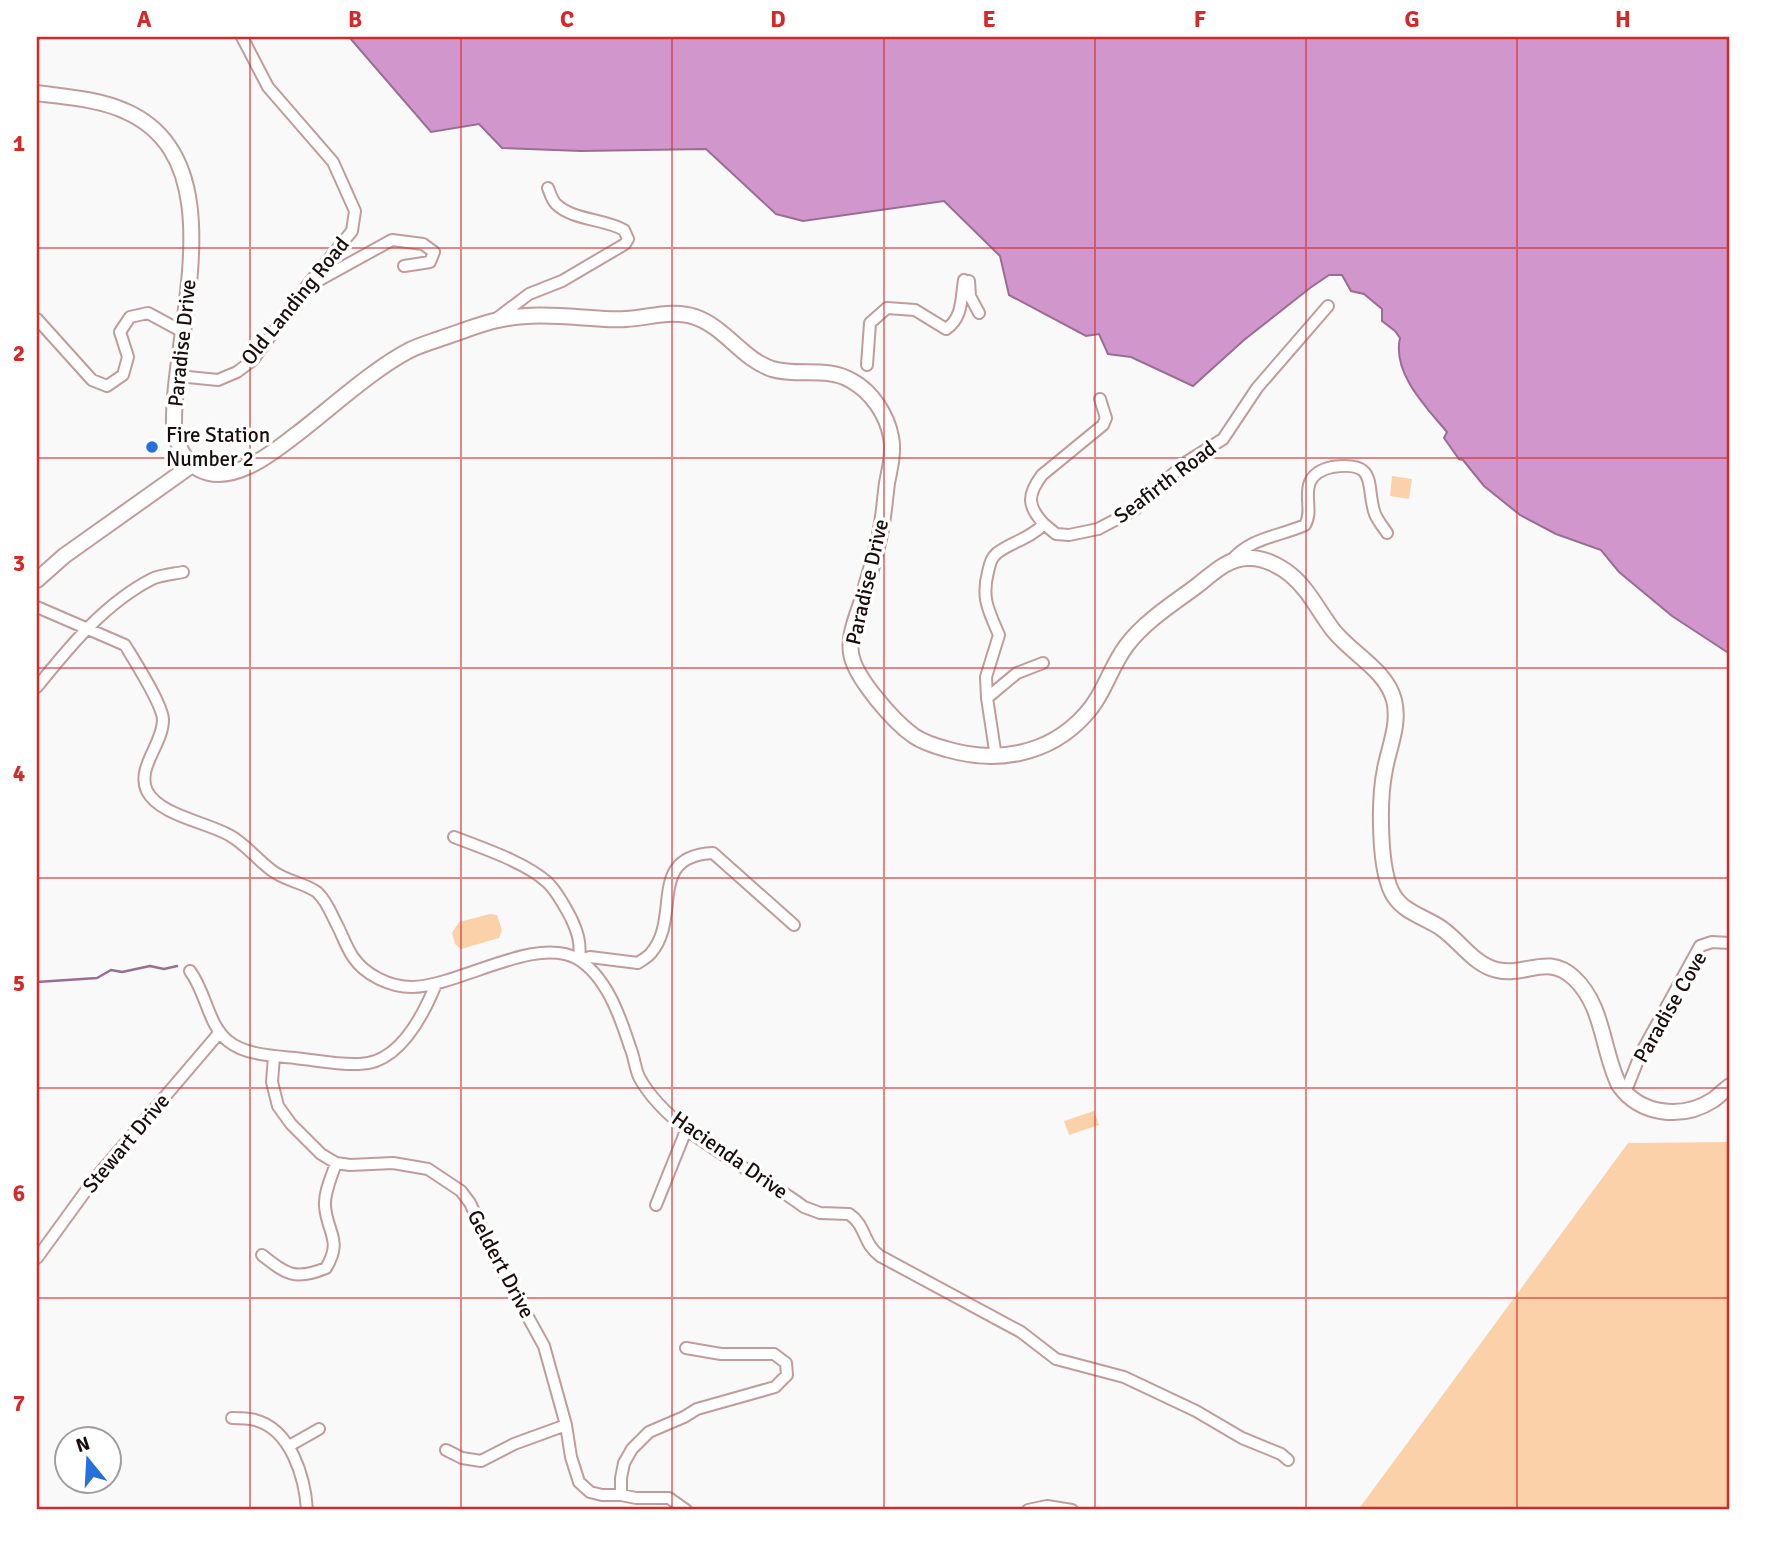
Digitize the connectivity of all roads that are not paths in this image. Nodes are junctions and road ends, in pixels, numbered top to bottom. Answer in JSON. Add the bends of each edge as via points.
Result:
{"nodes":[{"id":1,"x":242,"y":37,"type":"edge"},
{"id":2,"x":37,"y":93,"type":"edge"},
{"id":3,"x":548,"y":188,"type":"dead end"},
{"id":4,"x":404,"y":266,"type":"dead end"},
{"id":5,"x":306,"y":287,"type":"junction"},
{"id":6,"x":1328,"y":306,"type":"dead end"},
{"id":7,"x":979,"y":313,"type":"dead end"},
{"id":8,"x":37,"y":319,"type":"edge"},
{"id":9,"x":494,"y":320,"type":"junction"},
{"id":10,"x":183,"y":332,"type":"junction"},
{"id":11,"x":867,"y":365,"type":"dead end"},
{"id":12,"x":178,"y":376,"type":"junction"},
{"id":13,"x":1100,"y":399,"type":"dead end"},
{"id":14,"x":192,"y":465,"type":"junction"},
{"id":15,"x":1044,"y":524,"type":"junction"},
{"id":16,"x":1387,"y":533,"type":"dead end"},
{"id":17,"x":1231,"y":561,"type":"junction"},
{"id":18,"x":183,"y":572,"type":"dead end"},
{"id":19,"x":37,"y":580,"type":"edge"},
{"id":20,"x":37,"y":607,"type":"edge"},
{"id":21,"x":88,"y":628,"type":"junction"},
{"id":22,"x":1043,"y":663,"type":"dead end"},
{"id":23,"x":37,"y":687,"type":"edge"},
{"id":24,"x":987,"y":698,"type":"junction"},
{"id":25,"x":993,"y":738,"type":"junction"},
{"id":26,"x":975,"y":756,"type":"junction"},
{"id":27,"x":996,"y":757,"type":"junction"},
{"id":28,"x":454,"y":837,"type":"dead end"},
{"id":29,"x":794,"y":925,"type":"dead end"},
{"id":30,"x":1730,"y":943,"type":"edge"},
{"id":31,"x":579,"y":960,"type":"junction"},
{"id":32,"x":190,"y":971,"type":"dead end"},
{"id":33,"x":436,"y":984,"type":"junction"},
{"id":34,"x":220,"y":1032,"type":"junction"},
{"id":35,"x":274,"y":1056,"type":"junction"},
{"id":36,"x":1730,"y":1086,"type":"edge"},
{"id":37,"x":1625,"y":1093,"type":"junction"},
{"id":38,"x":687,"y":1128,"type":"junction"},
{"id":39,"x":337,"y":1163,"type":"junction"},
{"id":40,"x":656,"y":1205,"type":"dead end"},
{"id":41,"x":262,"y":1255,"type":"dead end"},
{"id":42,"x":37,"y":1258,"type":"edge"},
{"id":43,"x":687,"y":1348,"type":"dead end"},
{"id":44,"x":233,"y":1418,"type":"dead end"},
{"id":45,"x":566,"y":1426,"type":"junction"},
{"id":46,"x":319,"y":1429,"type":"dead end"},
{"id":47,"x":289,"y":1446,"type":"junction"},
{"id":48,"x":446,"y":1450,"type":"dead end"},
{"id":49,"x":1288,"y":1460,"type":"dead end"},
{"id":50,"x":621,"y":1495,"type":"junction"},
{"id":51,"x":307,"y":1510,"type":"edge"},
{"id":52,"x":686,"y":1510,"type":"edge"},
{"id":53,"x":1028,"y":1510,"type":"edge"},
{"id":54,"x":1072,"y":1510,"type":"edge"}],
"edges":[{"from":1,"to":5,"type":"street","name":"Old Landing Road","via":[[268,87],[333,162],[355,211],[352,231]]},
{"from":2,"to":10,"type":"street","name":"Paradise Drive","via":[[128,112],[151,127],[174,153],[186,179],[192,213]]},
{"from":3,"to":9,"type":"street","via":[[555,203],[590,220],[619,227],[628,239],[562,281],[529,294]]},
{"from":4,"to":5,"type":"street","via":[[430,262],[434,251],[423,244],[392,240]]},
{"from":5,"to":12,"type":"street","name":"Old Landing Road","via":[[253,360],[237,372],[218,380]]},
{"from":6,"to":15,"type":"street","name":"Seafirth Road","via":[[1257,388],[1223,439],[1185,463],[1134,510],[1098,529],[1069,536],[1056,534]]},
{"from":7,"to":11,"type":"street","via":[[965,279],[956,321],[946,329],[915,310],[887,308],[870,323]]},
{"from":8,"to":10,"type":"street","via":[[92,380],[107,386],[123,375],[128,357],[120,331],[130,317],[148,313]]},
{"from":9,"to":14,"type":"street","name":"Paradise Drive","via":[[410,350],[251,466],[213,473]]},
{"from":9,"to":26,"type":"street","name":"Paradise Drive","via":[[686,315],[712,326],[768,368],[838,374],[857,383],[886,419],[892,449],[881,533],[853,630],[851,655],[864,682],[911,734]]},
{"from":10,"to":12,"type":"street","name":"Paradise Drive"},
{"from":12,"to":14,"type":"street","name":"Paradise Drive","via":[[175,434]]},
{"from":13,"to":15,"type":"street","via":[[1106,418],[1103,425],[1035,485],[1031,508]]},
{"from":14,"to":19,"type":"street"},
{"from":15,"to":24,"type":"street","via":[[991,558],[984,601],[999,635],[986,677]]},
{"from":16,"to":17,"type":"street","via":[[1374,512],[1366,474],[1356,468],[1334,467],[1320,471],[1310,483],[1306,525],[1257,540]]},
{"from":17,"to":27,"type":"street","name":"Paradise Drive","via":[[1136,635],[1080,721],[1037,749]]},
{"from":17,"to":37,"type":"street","via":[[1261,559],[1290,575],[1336,634],[1390,690],[1395,720],[1381,814],[1385,874],[1392,893],[1486,966],[1509,971],[1545,966],[1571,975],[1590,1000]]},
{"from":18,"to":21,"type":"street","via":[[153,578]]},
{"from":20,"to":21,"type":"street"},
{"from":21,"to":23,"type":"street"},
{"from":21,"to":33,"type":"street","via":[[125,645],[163,719],[143,778],[154,800],[165,809],[227,833],[275,874],[320,895],[353,957],[372,975],[394,985]]},
{"from":22,"to":24,"type":"street","via":[[1017,673]]},
{"from":24,"to":25,"type":"street"},
{"from":25,"to":26,"type":"street"},
{"from":25,"to":27,"type":"street"},
{"from":26,"to":27,"type":"street","name":"Paradise Drive"},
{"from":28,"to":31,"type":"street","via":[[548,883],[576,929],[581,943]]},
{"from":29,"to":31,"type":"street","via":[[713,853],[695,854],[680,862],[672,876],[661,934],[651,954],[638,963],[590,957]]},
{"from":30,"to":37,"type":"street","name":"Paradise Cove","via":[[1700,946]]},
{"from":31,"to":33,"type":"street","via":[[533,954]]},
{"from":31,"to":38,"type":"street","name":"Hacienda Drive","via":[[613,1001],[639,1076],[662,1108]]},
{"from":32,"to":34,"type":"street"},
{"from":33,"to":35,"type":"street","via":[[425,1012],[398,1046],[373,1063]]},
{"from":34,"to":35,"type":"street","via":[[240,1049]]},
{"from":34,"to":42,"type":"street","name":"Stewart Drive","via":[[93,1181]]},
{"from":35,"to":39,"type":"street","via":[[272,1083],[278,1107],[310,1145]]},
{"from":36,"to":37,"type":"street","via":[[1701,1106],[1677,1111],[1648,1108]]},
{"from":38,"to":40,"type":"street"},
{"from":38,"to":49,"type":"street","name":"Hacienda Drive","via":[[804,1207],[849,1214],[860,1224],[870,1250],[1021,1332],[1056,1359],[1124,1377]]},
{"from":39,"to":41,"type":"street","via":[[324,1203],[336,1245],[326,1268],[299,1275],[284,1273]]},
{"from":39,"to":45,"type":"street","name":"Geldert Drive","via":[[410,1164],[441,1176],[461,1191],[544,1346]]},
{"from":43,"to":50,"type":"street","via":[[721,1354],[774,1354],[786,1363],[787,1375],[775,1387],[697,1409],[649,1432],[624,1464]]},
{"from":44,"to":47,"type":"street","via":[[256,1420]]},
{"from":45,"to":48,"type":"street","via":[[481,1461]]},
{"from":45,"to":50,"type":"street","name":"Geldert Drive","via":[[579,1482],[590,1492]]},
{"from":46,"to":47,"type":"street"},
{"from":47,"to":51,"type":"street","via":[[306,1486]]},
{"from":50,"to":52,"type":"street","name":"Geldert Drive","via":[[669,1498]]},
{"from":53,"to":54,"type":"street","via":[[1047,1506]]}]}
